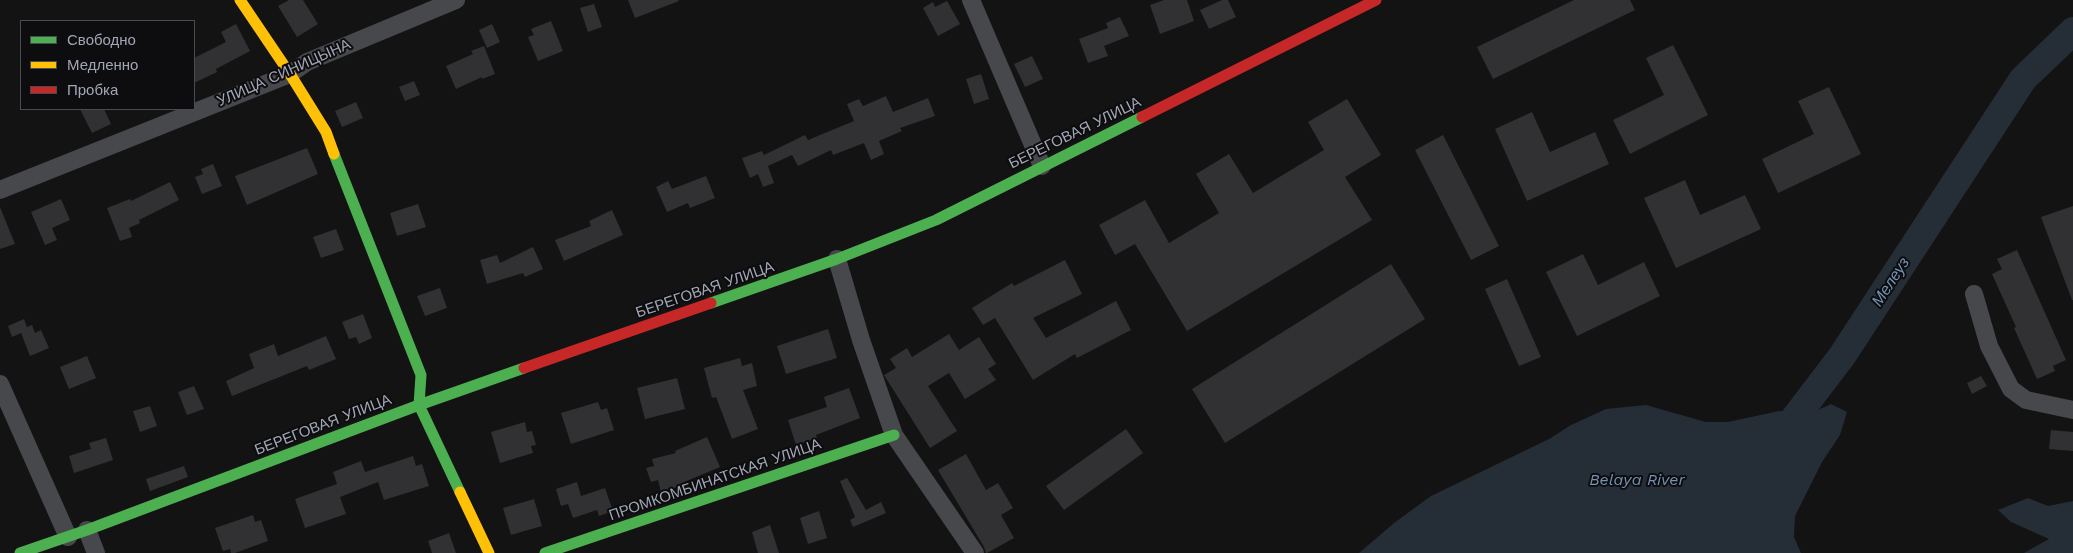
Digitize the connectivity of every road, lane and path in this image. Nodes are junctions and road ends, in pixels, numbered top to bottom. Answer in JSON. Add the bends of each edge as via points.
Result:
{"nodes":[{"id":1,"x":240,"y":0,"type":"edge"},
{"id":2,"x":456,"y":0,"type":"edge"},
{"id":3,"x":971,"y":0,"type":"edge"},
{"id":4,"x":1376,"y":0,"type":"edge"},
{"id":5,"x":290,"y":74,"type":"junction"},
{"id":6,"x":1042,"y":166,"type":"junction"},
{"id":7,"x":0,"y":190,"type":"edge"},
{"id":8,"x":837,"y":260,"type":"junction"},
{"id":9,"x":1974,"y":294,"type":"dead end"},
{"id":10,"x":0,"y":384,"type":"edge"},
{"id":11,"x":419,"y":405,"type":"junction"},
{"id":12,"x":2073,"y":410,"type":"edge"},
{"id":13,"x":894,"y":435,"type":"junction"},
{"id":14,"x":87,"y":530,"type":"junction"},
{"id":15,"x":68,"y":537,"type":"junction"},
{"id":16,"x":20,"y":553,"type":"edge"},
{"id":17,"x":96,"y":553,"type":"edge"},
{"id":18,"x":489,"y":553,"type":"edge"},
{"id":19,"x":545,"y":553,"type":"edge"},
{"id":20,"x":976,"y":553,"type":"edge"}],
"edges":[{"from":1,"to":5,"type":"main road"},
{"from":2,"to":5,"type":"street","name":"УЛИЦА СИНИЦЫНА","via":[[307,62]]},
{"from":3,"to":6,"type":"street"},
{"from":4,"to":6,"type":"main road","name":"БЕРЕГОВАЯ УЛИЦА"},
{"from":5,"to":7,"type":"street","name":"УЛИЦА СИНИЦЫНА"},
{"from":5,"to":11,"type":"main road","via":[[326,132],[421,375]]},
{"from":6,"to":8,"type":"main road","name":"БЕРЕГОВАЯ УЛИЦА","via":[[936,220]]},
{"from":8,"to":11,"type":"main road","name":"БЕРЕГОВАЯ УЛИЦА"},
{"from":8,"to":13,"type":"street"},
{"from":9,"to":12,"type":"street","via":[[1989,346],[2011,389],[2026,400]]},
{"from":10,"to":15,"type":"street"},
{"from":11,"to":14,"type":"main road","name":"БЕРЕГОВАЯ УЛИЦА"},
{"from":11,"to":18,"type":"main road"},
{"from":13,"to":19,"type":"main road","name":"ПРОМКОМБИНАТСКАЯ УЛИЦА"},
{"from":13,"to":20,"type":"street"},
{"from":14,"to":15,"type":"main road","name":"БЕРЕГОВАЯ УЛИЦА"},
{"from":14,"to":17,"type":"street"},
{"from":15,"to":16,"type":"main road","name":"БЕРЕГОВАЯ УЛИЦА"}]}
